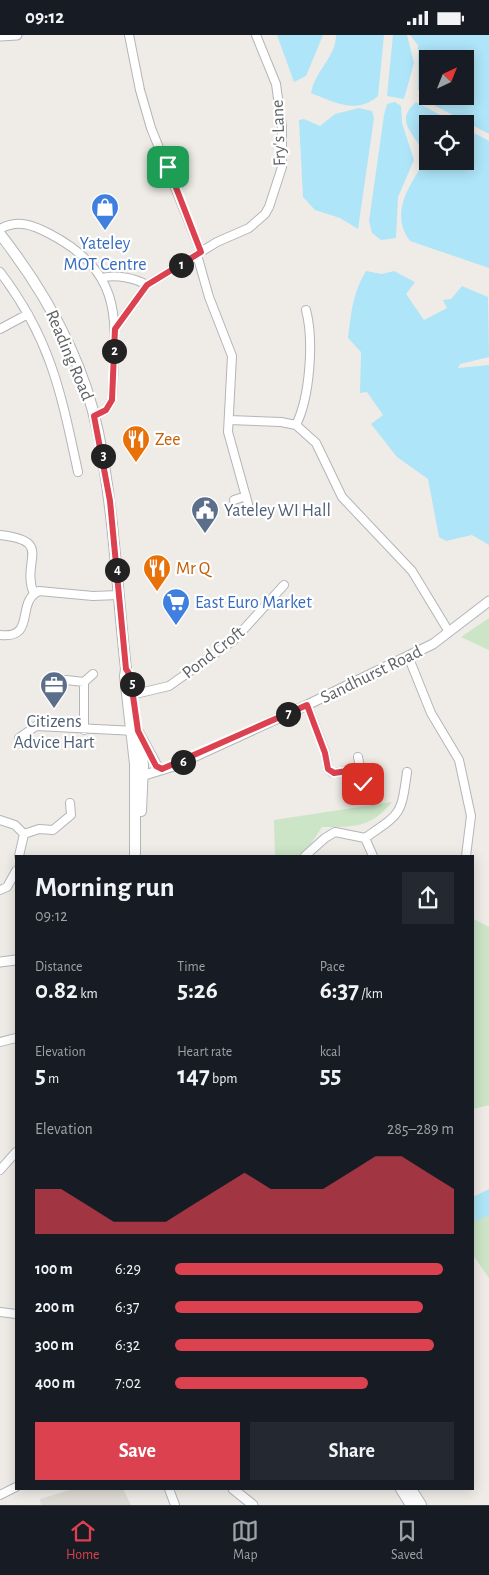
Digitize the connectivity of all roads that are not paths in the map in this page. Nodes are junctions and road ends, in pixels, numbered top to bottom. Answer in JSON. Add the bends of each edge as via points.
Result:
{"nodes":[{"id":1,"x":17,"y":35,"type":"edge"},
{"id":2,"x":129,"y":35,"type":"edge"},
{"id":3,"x":256,"y":35,"type":"edge"},
{"id":4,"x":0,"y":36,"type":"edge"},
{"id":5,"x":0,"y":229,"type":"edge"},
{"id":6,"x":0,"y":234,"type":"edge"},
{"id":7,"x":199,"y":254,"type":"junction"},
{"id":8,"x":0,"y":273,"type":"edge"},
{"id":9,"x":102,"y":278,"type":"junction"},
{"id":10,"x":147,"y":285,"type":"junction"},
{"id":11,"x":306,"y":310,"type":"dead end"},
{"id":12,"x":28,"y":314,"type":"junction"},
{"id":13,"x":0,"y":329,"type":"edge"},
{"id":14,"x":115,"y":329,"type":"junction"},
{"id":15,"x":94,"y":416,"type":"junction"},
{"id":16,"x":229,"y":420,"type":"junction"},
{"id":17,"x":296,"y":425,"type":"junction"},
{"id":18,"x":78,"y":472,"type":"dead end"},
{"id":19,"x":234,"y":500,"type":"dead end"},
{"id":20,"x":0,"y":535,"type":"edge"},
{"id":21,"x":284,"y":585,"type":"dead end"},
{"id":22,"x":34,"y":593,"type":"junction"},
{"id":23,"x":119,"y":595,"type":"junction"},
{"id":24,"x":489,"y":601,"type":"edge"},
{"id":25,"x":450,"y":632,"type":"junction"},
{"id":26,"x":0,"y":635,"type":"edge"},
{"id":27,"x":408,"y":656,"type":"junction"},
{"id":28,"x":93,"y":674,"type":"dead end"},
{"id":29,"x":66,"y":680,"type":"dead end"},
{"id":30,"x":84,"y":681,"type":"junction"},
{"id":31,"x":130,"y":695,"type":"junction"},
{"id":32,"x":307,"y":705,"type":"junction"},
{"id":33,"x":84,"y":730,"type":"junction"},
{"id":34,"x":135,"y":731,"type":"junction"},
{"id":35,"x":18,"y":739,"type":"dead end"},
{"id":36,"x":358,"y":757,"type":"dead end"},
{"id":37,"x":159,"y":768,"type":"junction"},
{"id":38,"x":360,"y":769,"type":"junction"},
{"id":39,"x":139,"y":771,"type":"junction"},
{"id":40,"x":407,"y":772,"type":"dead end"},
{"id":41,"x":363,"y":784,"type":"dead end"},
{"id":42,"x":70,"y":803,"type":"dead end"},
{"id":43,"x":0,"y":820,"type":"edge"},
{"id":44,"x":24,"y":834,"type":"junction"},
{"id":45,"x":365,"y":838,"type":"junction"},
{"id":46,"x":19,"y":855,"type":"edge"},
{"id":47,"x":135,"y":855,"type":"edge"},
{"id":48,"x":306,"y":855,"type":"edge"},
{"id":49,"x":373,"y":855,"type":"edge"},
{"id":50,"x":466,"y":855,"type":"edge"},
{"id":51,"x":15,"y":873,"type":"edge"},
{"id":52,"x":0,"y":890,"type":"edge"},
{"id":53,"x":15,"y":960,"type":"edge"},
{"id":54,"x":0,"y":961,"type":"edge"},
{"id":55,"x":15,"y":1038,"type":"edge"},
{"id":56,"x":0,"y":1042,"type":"edge"},
{"id":57,"x":15,"y":1154,"type":"edge"},
{"id":58,"x":0,"y":1170,"type":"edge"},
{"id":59,"x":0,"y":1312,"type":"edge"},
{"id":60,"x":15,"y":1314,"type":"edge"},
{"id":61,"x":15,"y":1488,"type":"edge"},
{"id":62,"x":169,"y":1490,"type":"edge"},
{"id":63,"x":234,"y":1490,"type":"edge"},
{"id":64,"x":402,"y":1490,"type":"edge"},
{"id":65,"x":412,"y":1490,"type":"edge"},
{"id":66,"x":0,"y":1495,"type":"edge"},
{"id":67,"x":175,"y":1505,"type":"edge"},
{"id":68,"x":253,"y":1505,"type":"edge"},
{"id":69,"x":411,"y":1505,"type":"edge"},
{"id":70,"x":421,"y":1505,"type":"edge"}],
"edges":[{"from":1,"to":4,"type":"street"},
{"from":2,"to":7,"type":"street","via":[[151,128]]},
{"from":3,"to":7,"type":"street","name":"Fry's Lane","via":[[276,84],[282,127],[282,167],[265,214],[249,228]]},
{"from":5,"to":9,"type":"street","via":[[16,222],[40,228],[64,241]]},
{"from":6,"to":15,"type":"main road","name":"Reading Road","via":[[29,273],[62,329]]},
{"from":7,"to":10,"type":"street","name":"Fry's Lane"},
{"from":7,"to":16,"type":"street","via":[[209,297],[232,356]]},
{"from":8,"to":12,"type":"street"},
{"from":9,"to":10,"type":"street","via":[[110,276]]},
{"from":9,"to":14,"type":"street","via":[[112,302]]},
{"from":10,"to":14,"type":"street","name":"Fry's Lane"},
{"from":11,"to":17,"type":"street","via":[[310,326],[308,371],[304,405]]},
{"from":12,"to":13,"type":"street"},
{"from":12,"to":18,"type":"street","via":[[54,368]]},
{"from":14,"to":15,"type":"street","via":[[112,400],[106,410]]},
{"from":15,"to":23,"type":"main road","name":"Reading Road","via":[[106,475]]},
{"from":16,"to":17,"type":"street"},
{"from":16,"to":19,"type":"street","via":[[230,440],[247,500]]},
{"from":17,"to":25,"type":"street","via":[[316,443],[342,497],[412,571]]},
{"from":20,"to":22,"type":"street","via":[[20,537],[28,542],[33,551],[30,585]]},
{"from":21,"to":31,"type":"street","name":"Pond Croft","via":[[234,641],[169,686]]},
{"from":22,"to":23,"type":"street"},
{"from":22,"to":26,"type":"street","via":[[27,603],[23,627],[10,636]]},
{"from":23,"to":31,"type":"main road","name":"Reading Road"},
{"from":24,"to":25,"type":"street","name":"Sandhurst Road"},
{"from":25,"to":27,"type":"street","name":"Sandhurst Road"},
{"from":27,"to":32,"type":"street","name":"Sandhurst Road"},
{"from":27,"to":50,"type":"street","via":[[431,713],[459,760],[471,816]]},
{"from":28,"to":30,"type":"street"},
{"from":29,"to":30,"type":"street"},
{"from":30,"to":33,"type":"street"},
{"from":31,"to":34,"type":"main road","name":"Reading Road"},
{"from":32,"to":37,"type":"street","name":"Sandhurst Road"},
{"from":32,"to":38,"type":"street","via":[[328,769],[334,773]]},
{"from":33,"to":34,"type":"street"},
{"from":33,"to":35,"type":"street","via":[[36,726]]},
{"from":34,"to":37,"type":"street"},
{"from":34,"to":39,"type":"main road","name":"Reading Road"},
{"from":36,"to":38,"type":"street"},
{"from":37,"to":39,"type":"street","name":"Sandhurst Road"},
{"from":38,"to":41,"type":"street"},
{"from":39,"to":47,"type":"main road","name":"Reading Road"},
{"from":40,"to":45,"type":"street","via":[[403,802],[397,815]]},
{"from":42,"to":44,"type":"street","via":[[71,815],[53,830],[39,829]]},
{"from":43,"to":44,"type":"street","via":[[15,825]]},
{"from":44,"to":46,"type":"street"},
{"from":45,"to":48,"type":"street","via":[[334,832]]},
{"from":45,"to":49,"type":"street"},
{"from":51,"to":52,"type":"street","via":[[7,887]]},
{"from":53,"to":54,"type":"street"},
{"from":55,"to":56,"type":"street"},
{"from":57,"to":58,"type":"street"},
{"from":59,"to":60,"type":"street"},
{"from":61,"to":66,"type":"street"},
{"from":62,"to":67,"type":"street"},
{"from":63,"to":68,"type":"street"},
{"from":64,"to":69,"type":"main road"},
{"from":65,"to":70,"type":"main road"}]}
